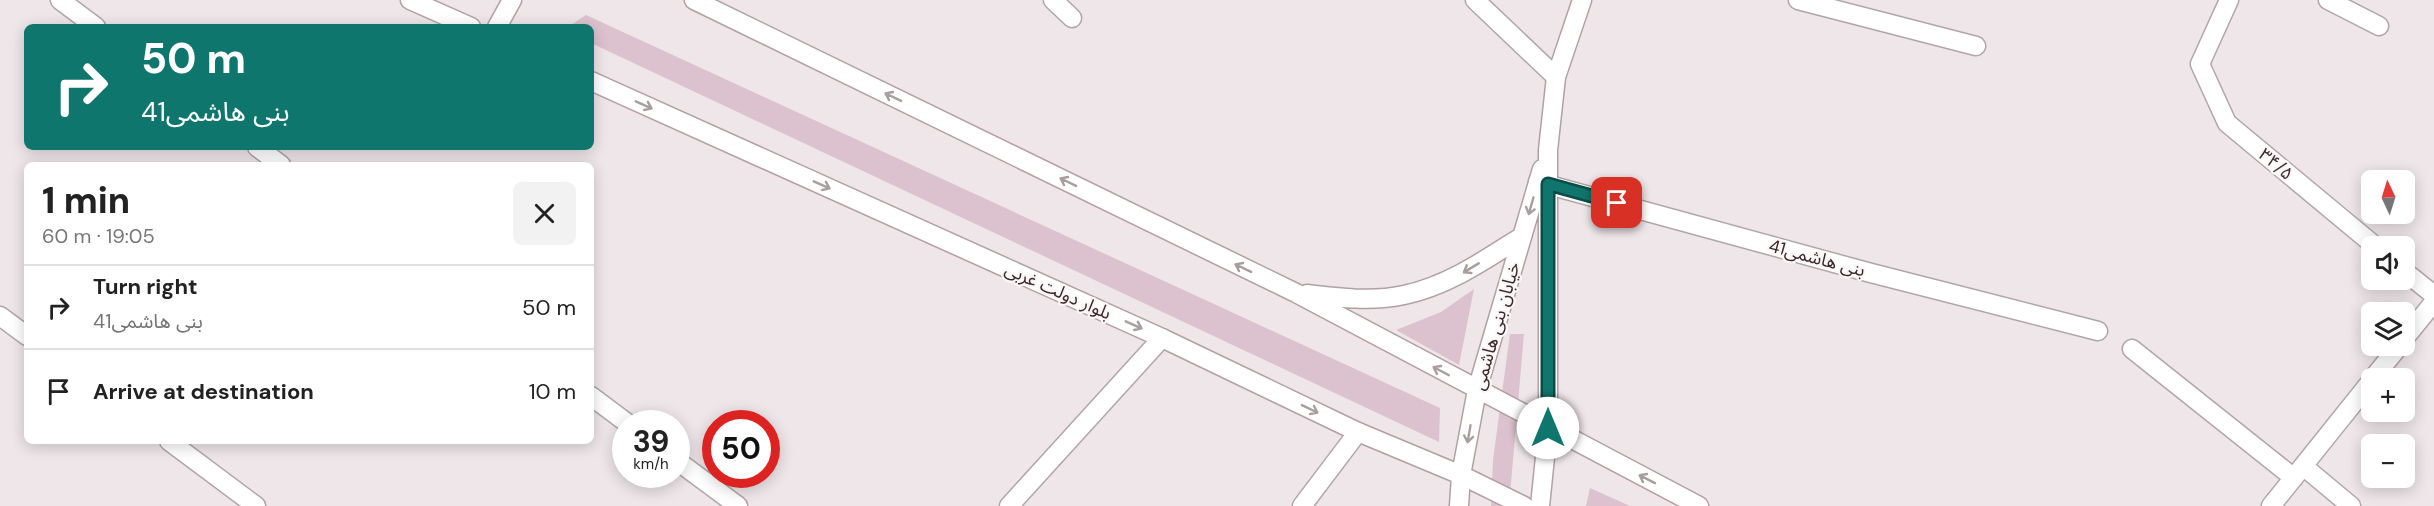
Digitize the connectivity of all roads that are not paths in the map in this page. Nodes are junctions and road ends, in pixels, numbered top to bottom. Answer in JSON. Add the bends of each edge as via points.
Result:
{"nodes":[{"id":1,"x":60,"y":0,"type":"edge"},
{"id":2,"x":410,"y":0,"type":"edge"},
{"id":3,"x":512,"y":0,"type":"edge"},
{"id":4,"x":694,"y":0,"type":"edge"},
{"id":5,"x":1053,"y":0,"type":"edge"},
{"id":6,"x":1475,"y":0,"type":"edge"},
{"id":7,"x":1582,"y":0,"type":"edge"},
{"id":8,"x":1798,"y":0,"type":"edge"},
{"id":9,"x":2229,"y":0,"type":"edge"},
{"id":10,"x":2328,"y":0,"type":"edge"},
{"id":11,"x":1072,"y":18,"type":"dead end"},
{"id":12,"x":92,"y":24,"type":"edge"},
{"id":13,"x":464,"y":24,"type":"edge"},
{"id":14,"x":499,"y":24,"type":"edge"},
{"id":15,"x":2379,"y":26,"type":"dead end"},
{"id":16,"x":1976,"y":46,"type":"dead end"},
{"id":17,"x":1556,"y":77,"type":"junction"},
{"id":18,"x":594,"y":82,"type":"edge"},
{"id":19,"x":261,"y":150,"type":"edge"},
{"id":20,"x":277,"y":162,"type":"edge"},
{"id":21,"x":1543,"y":183,"type":"junction"},
{"id":22,"x":2363,"y":236,"type":"edge"},
{"id":23,"x":1521,"y":237,"type":"junction"},
{"id":24,"x":2415,"y":280,"type":"edge"},
{"id":25,"x":1296,"y":293,"type":"junction"},
{"id":26,"x":2434,"y":296,"type":"edge"},
{"id":27,"x":2434,"y":302,"type":"edge"},
{"id":28,"x":0,"y":316,"type":"edge"},
{"id":29,"x":2415,"y":325,"type":"edge"},
{"id":30,"x":2098,"y":331,"type":"dead end"},
{"id":31,"x":24,"y":334,"type":"edge"},
{"id":32,"x":1162,"y":338,"type":"junction"},
{"id":33,"x":2132,"y":349,"type":"dead end"},
{"id":34,"x":2391,"y":356,"type":"edge"},
{"id":35,"x":2381,"y":368,"type":"edge"},
{"id":36,"x":1477,"y":390,"type":"junction"},
{"id":37,"x":2361,"y":393,"type":"edge"},
{"id":38,"x":594,"y":398,"type":"edge"},
{"id":39,"x":612,"y":412,"type":"edge"},
{"id":40,"x":1548,"y":428,"type":"junction"},
{"id":41,"x":1358,"y":432,"type":"junction"},
{"id":42,"x":173,"y":444,"type":"edge"},
{"id":43,"x":690,"y":470,"type":"edge"},
{"id":44,"x":2299,"y":472,"type":"junction"},
{"id":45,"x":1461,"y":475,"type":"junction"},
{"id":46,"x":256,"y":506,"type":"edge"},
{"id":47,"x":738,"y":506,"type":"edge"},
{"id":48,"x":1009,"y":506,"type":"edge"},
{"id":49,"x":1302,"y":506,"type":"edge"},
{"id":50,"x":1459,"y":506,"type":"edge"},
{"id":51,"x":1524,"y":506,"type":"edge"},
{"id":52,"x":1540,"y":506,"type":"edge"},
{"id":53,"x":1699,"y":506,"type":"edge"},
{"id":54,"x":2271,"y":506,"type":"edge"},
{"id":55,"x":2351,"y":506,"type":"edge"}],
"edges":[{"from":1,"to":12,"type":"main road"},
{"from":2,"to":13,"type":"main road"},
{"from":3,"to":14,"type":"main road"},
{"from":25,"to":4,"type":"main road","one_way":true},
{"from":5,"to":11,"type":"main road"},
{"from":6,"to":17,"type":"main road"},
{"from":7,"to":17,"type":"main road","name":"خیابان بنی هاشمی"},
{"from":8,"to":16,"type":"main road"},
{"from":9,"to":22,"type":"main road","name":"۳۴/۵","via":[[2200,64],[2227,123]]},
{"from":10,"to":15,"type":"main road"},
{"from":17,"to":21,"type":"main road","name":"خیابان بنی هاشمی"},
{"from":18,"to":32,"type":"main road","name":"بلوار دولت غربی","one_way":true},
{"from":19,"to":20,"type":"main road"},
{"from":21,"to":23,"type":"main road","name":"خیابان بنی هاشمی","one_way":true},
{"from":21,"to":30,"type":"main road","name":"بنی هاشمی41"},
{"from":21,"to":40,"type":"main road","name":"خیابان بنی هاشمی"},
{"from":23,"to":25,"type":"main road","one_way":true,"via":[[1458,276],[1405,295],[1354,299]]},
{"from":23,"to":36,"type":"main road","name":"خیابان بنی هاشمی"},
{"from":24,"to":26,"type":"main road"},
{"from":36,"to":25,"type":"main road","one_way":true},
{"from":27,"to":29,"type":"main road"},
{"from":28,"to":31,"type":"main road"},
{"from":32,"to":41,"type":"main road","name":"بلوار دولت غربی","one_way":true},
{"from":32,"to":48,"type":"main road"},
{"from":33,"to":44,"type":"main road"},
{"from":34,"to":35,"type":"main road"},
{"from":36,"to":40,"type":"main road"},
{"from":36,"to":45,"type":"main road","name":"خیابان بنی هاشمی","one_way":true},
{"from":37,"to":44,"type":"main road"},
{"from":38,"to":39,"type":"main road"},
{"from":40,"to":52,"type":"main road","name":"خیابان بنی هاشمی"},
{"from":53,"to":40,"type":"main road","one_way":true},
{"from":41,"to":45,"type":"main road","name":"بلوار دولت غربی"},
{"from":41,"to":49,"type":"main road"},
{"from":42,"to":46,"type":"main road"},
{"from":43,"to":47,"type":"main road"},
{"from":44,"to":54,"type":"main road"},
{"from":44,"to":55,"type":"main road"},
{"from":45,"to":50,"type":"main road","name":"خیابان بنی هاشمی"},
{"from":45,"to":51,"type":"main road","name":"بلوار دولت غربی"}]}
